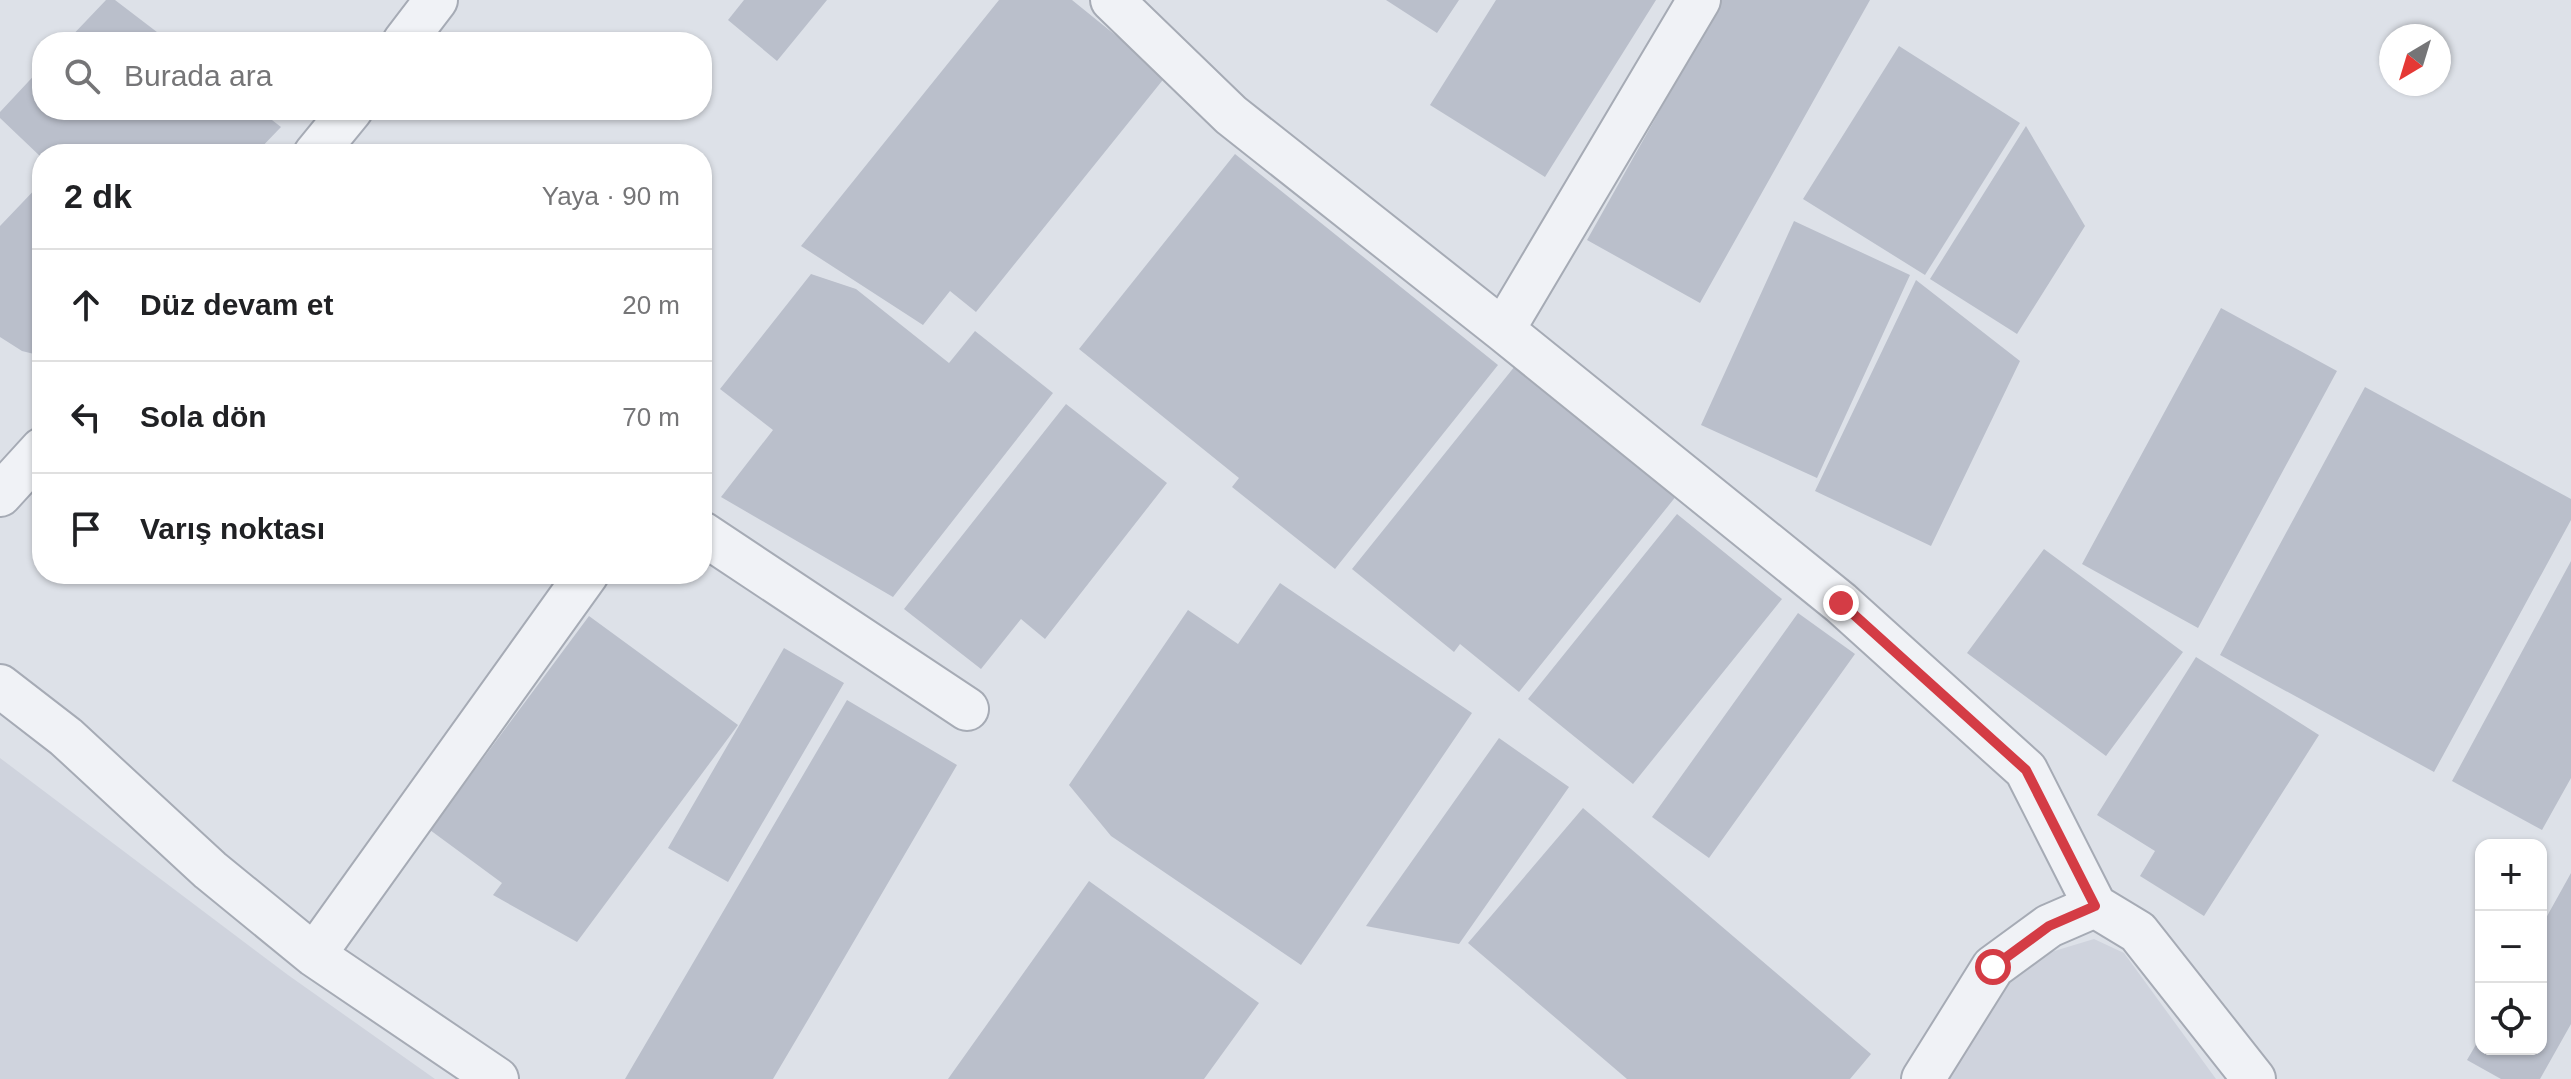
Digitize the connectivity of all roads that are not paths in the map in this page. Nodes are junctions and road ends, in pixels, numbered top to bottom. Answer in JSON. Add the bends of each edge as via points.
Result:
{"nodes":[{"id":1,"x":436,"y":0,"type":"edge"},
{"id":2,"x":1112,"y":0,"type":"edge"},
{"id":3,"x":1699,"y":0,"type":"edge"},
{"id":4,"x":412,"y":32,"type":"edge"},
{"id":5,"x":343,"y":120,"type":"edge"},
{"id":6,"x":323,"y":144,"type":"edge"},
{"id":7,"x":1503,"y":330,"type":"junction"},
{"id":8,"x":32,"y":460,"type":"edge"},
{"id":9,"x":0,"y":495,"type":"edge"},
{"id":10,"x":712,"y":540,"type":"edge"},
{"id":11,"x":580,"y":584,"type":"edge"},
{"id":12,"x":0,"y":686,"type":"edge"},
{"id":13,"x":967,"y":709,"type":"dead end"},
{"id":14,"x":2095,"y":906,"type":"junction"},
{"id":15,"x":314,"y":955,"type":"junction"},
{"id":16,"x":497,"y":1079,"type":"edge"},
{"id":17,"x":1923,"y":1079,"type":"edge"},
{"id":18,"x":2254,"y":1079,"type":"edge"}],
"edges":[{"from":1,"to":4,"type":"street"},
{"from":2,"to":7,"type":"street","via":[[1231,115]]},
{"from":3,"to":7,"type":"street"},
{"from":5,"to":6,"type":"street"},
{"from":7,"to":14,"type":"street","via":[[1841,603],[2026,770]]},
{"from":8,"to":9,"type":"street"},
{"from":10,"to":13,"type":"street"},
{"from":11,"to":15,"type":"street"},
{"from":12,"to":15,"type":"street","via":[[66,737],[210,870]]},
{"from":14,"to":17,"type":"street","via":[[2049,926],[1993,967]]},
{"from":14,"to":18,"type":"street","via":[[2138,932]]},
{"from":15,"to":16,"type":"street"}]}
